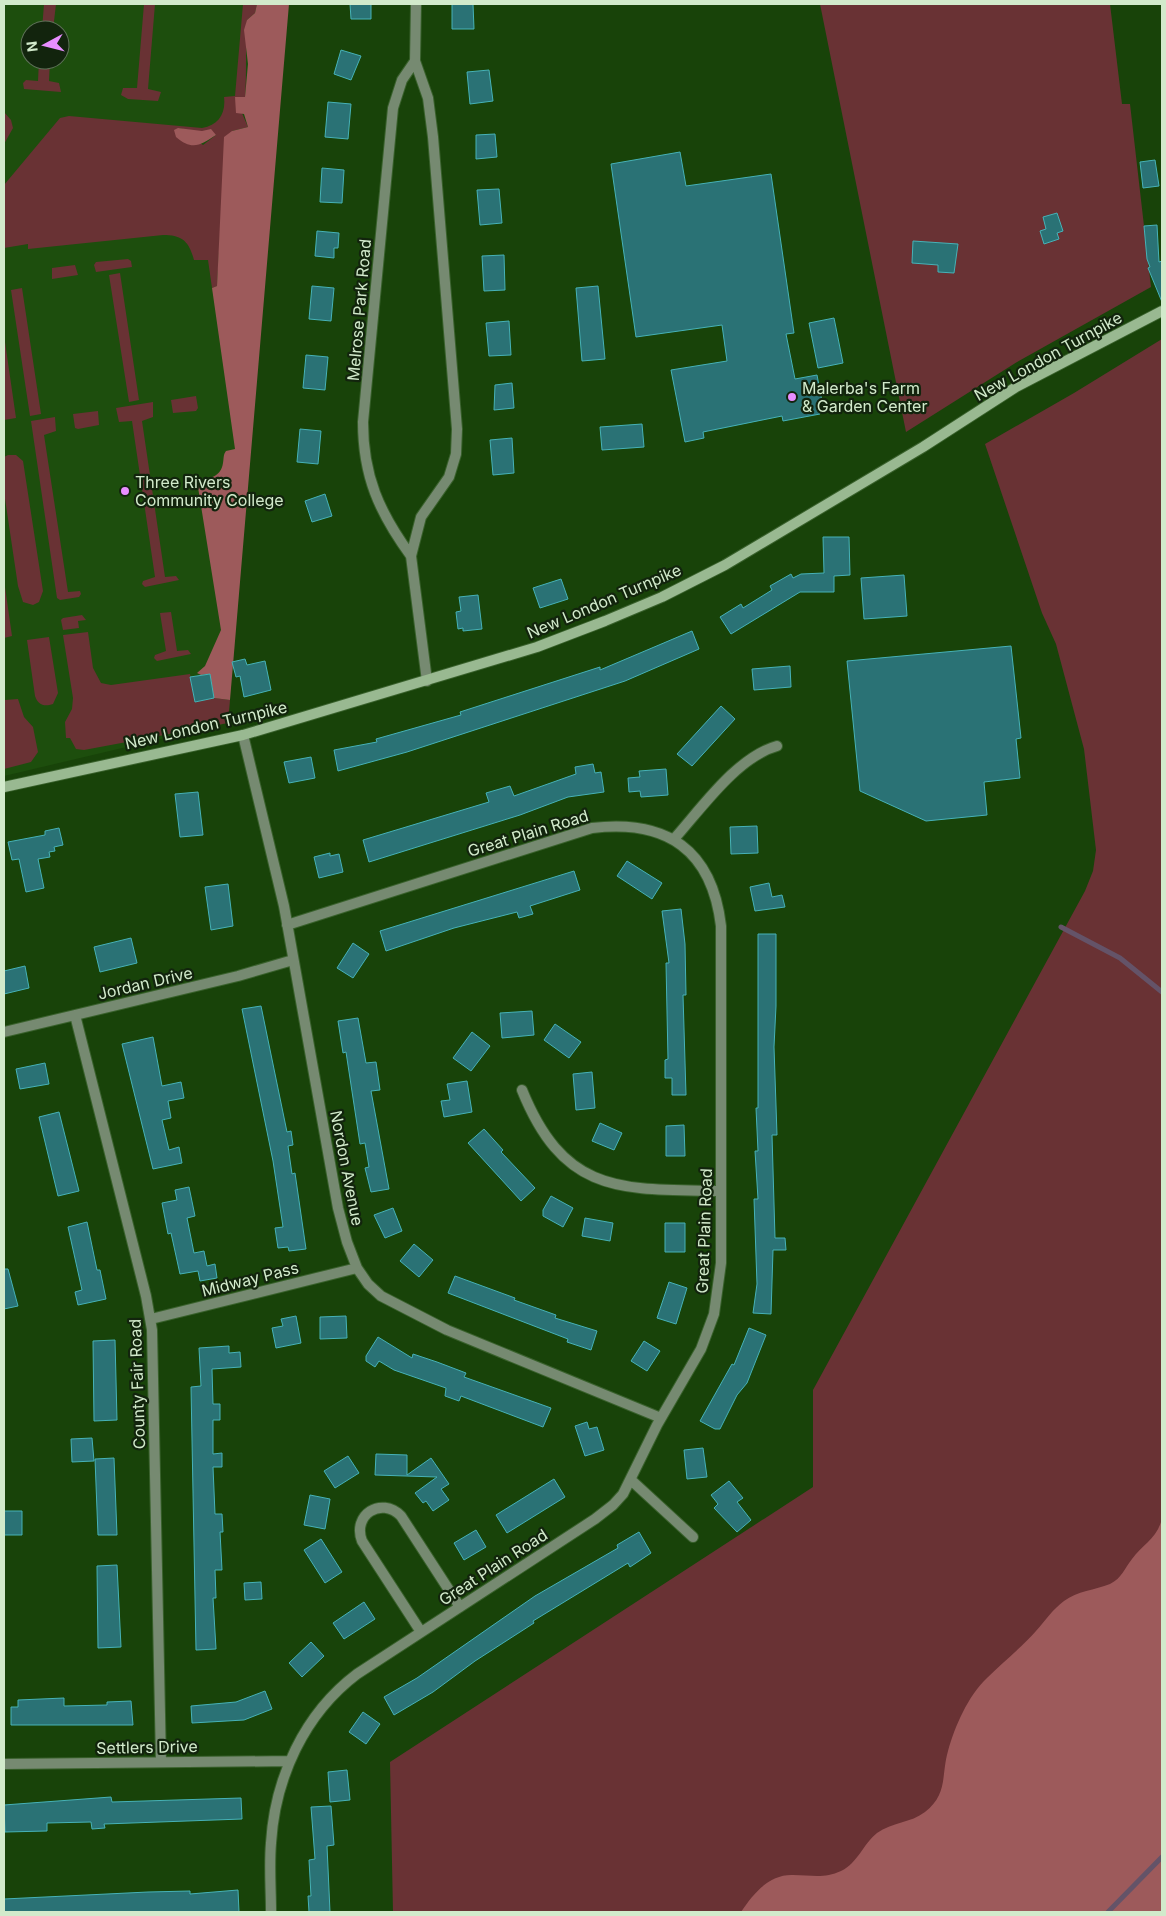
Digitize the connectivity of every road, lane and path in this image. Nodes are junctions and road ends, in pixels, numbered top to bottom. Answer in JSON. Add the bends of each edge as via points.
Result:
{"nodes":[{"id":1,"x":416,"y":4,"type":"edge"},
{"id":2,"x":415,"y":61,"type":"junction"},
{"id":3,"x":1162,"y":311,"type":"edge"},
{"id":4,"x":411,"y":556,"type":"junction"},
{"id":5,"x":427,"y":681,"type":"junction"},
{"id":6,"x":243,"y":735,"type":"junction"},
{"id":7,"x":777,"y":746,"type":"dead end"},
{"id":8,"x":4,"y":786,"type":"edge"},
{"id":9,"x":674,"y":839,"type":"junction"},
{"id":10,"x":287,"y":925,"type":"junction"},
{"id":11,"x":293,"y":960,"type":"junction"},
{"id":12,"x":75,"y":1015,"type":"junction"},
{"id":13,"x":4,"y":1032,"type":"edge"},
{"id":14,"x":522,"y":1090,"type":"dead end"},
{"id":15,"x":721,"y":1191,"type":"junction"},
{"id":16,"x":357,"y":1268,"type":"junction"},
{"id":17,"x":151,"y":1319,"type":"junction"},
{"id":18,"x":662,"y":1418,"type":"junction"},
{"id":19,"x":631,"y":1480,"type":"junction"},
{"id":20,"x":694,"y":1537,"type":"dead end"},
{"id":21,"x":460,"y":1606,"type":"junction"},
{"id":22,"x":421,"y":1632,"type":"junction"},
{"id":23,"x":290,"y":1760,"type":"junction"},
{"id":24,"x":161,"y":1762,"type":"junction"},
{"id":25,"x":4,"y":1764,"type":"edge"},
{"id":26,"x":271,"y":1912,"type":"edge"}],
"edges":[{"from":1,"to":2,"type":"street","name":"Melrose Park Road"},
{"from":2,"to":4,"type":"street","name":"Melrose Park Road","via":[[428,98],[433,137],[458,441],[449,477],[421,517]]},
{"from":2,"to":4,"type":"street","name":"Melrose Park Road","via":[[402,80],[393,108],[363,447],[369,480],[381,510]]},
{"from":3,"to":5,"type":"main road","name":"New London Turnpike","via":[[1016,386],[923,447],[725,565],[662,597],[537,646]]},
{"from":4,"to":5,"type":"street","name":"Melrose Park Road"},
{"from":5,"to":6,"type":"main road","name":"New London Turnpike"},
{"from":6,"to":8,"type":"main road","name":"New London Turnpike"},
{"from":6,"to":10,"type":"street","name":"Nordon Avenue"},
{"from":7,"to":9,"type":"street","via":[[742,766]]},
{"from":9,"to":10,"type":"street","name":"Great Plain Road","via":[[634,827],[585,830]]},
{"from":9,"to":15,"type":"street","name":"Great Plain Road","via":[[694,856],[706,872],[720,918],[723,947]]},
{"from":10,"to":11,"type":"street","name":"Nordon Avenue"},
{"from":11,"to":12,"type":"street","name":"Jordan Drive"},
{"from":11,"to":16,"type":"street","name":"Nordon Avenue","via":[[338,1208]]},
{"from":12,"to":13,"type":"street","name":"Jordan Drive"},
{"from":12,"to":17,"type":"street","name":"County Fair Road"},
{"from":14,"to":15,"type":"street","via":[[549,1141],[568,1162],[586,1174],[628,1188]]},
{"from":15,"to":18,"type":"street","name":"Great Plain Road","via":[[720,1268],[714,1314],[697,1358]]},
{"from":16,"to":17,"type":"street","name":"Midway Pass"},
{"from":16,"to":18,"type":"street","name":"Nordon Avenue","via":[[375,1292],[414,1315]]},
{"from":17,"to":24,"type":"street","name":"County Fair Road"},
{"from":18,"to":19,"type":"street","name":"Great Plain Road"},
{"from":19,"to":20,"type":"street"},
{"from":19,"to":21,"type":"street","name":"Great Plain Road","via":[[621,1497],[603,1513]]},
{"from":21,"to":22,"type":"street","name":"Great Plain Road"},
{"from":21,"to":22,"type":"street","via":[[401,1516],[387,1508],[370,1511],[361,1524],[362,1541]]},
{"from":22,"to":23,"type":"street","name":"Great Plain Road","via":[[356,1674],[334,1694],[305,1731]]},
{"from":23,"to":24,"type":"street","name":"Settlers Drive"},
{"from":23,"to":26,"type":"street","name":"Great Plain Road","via":[[273,1826]]},
{"from":24,"to":25,"type":"street","name":"Settlers Drive"}]}
